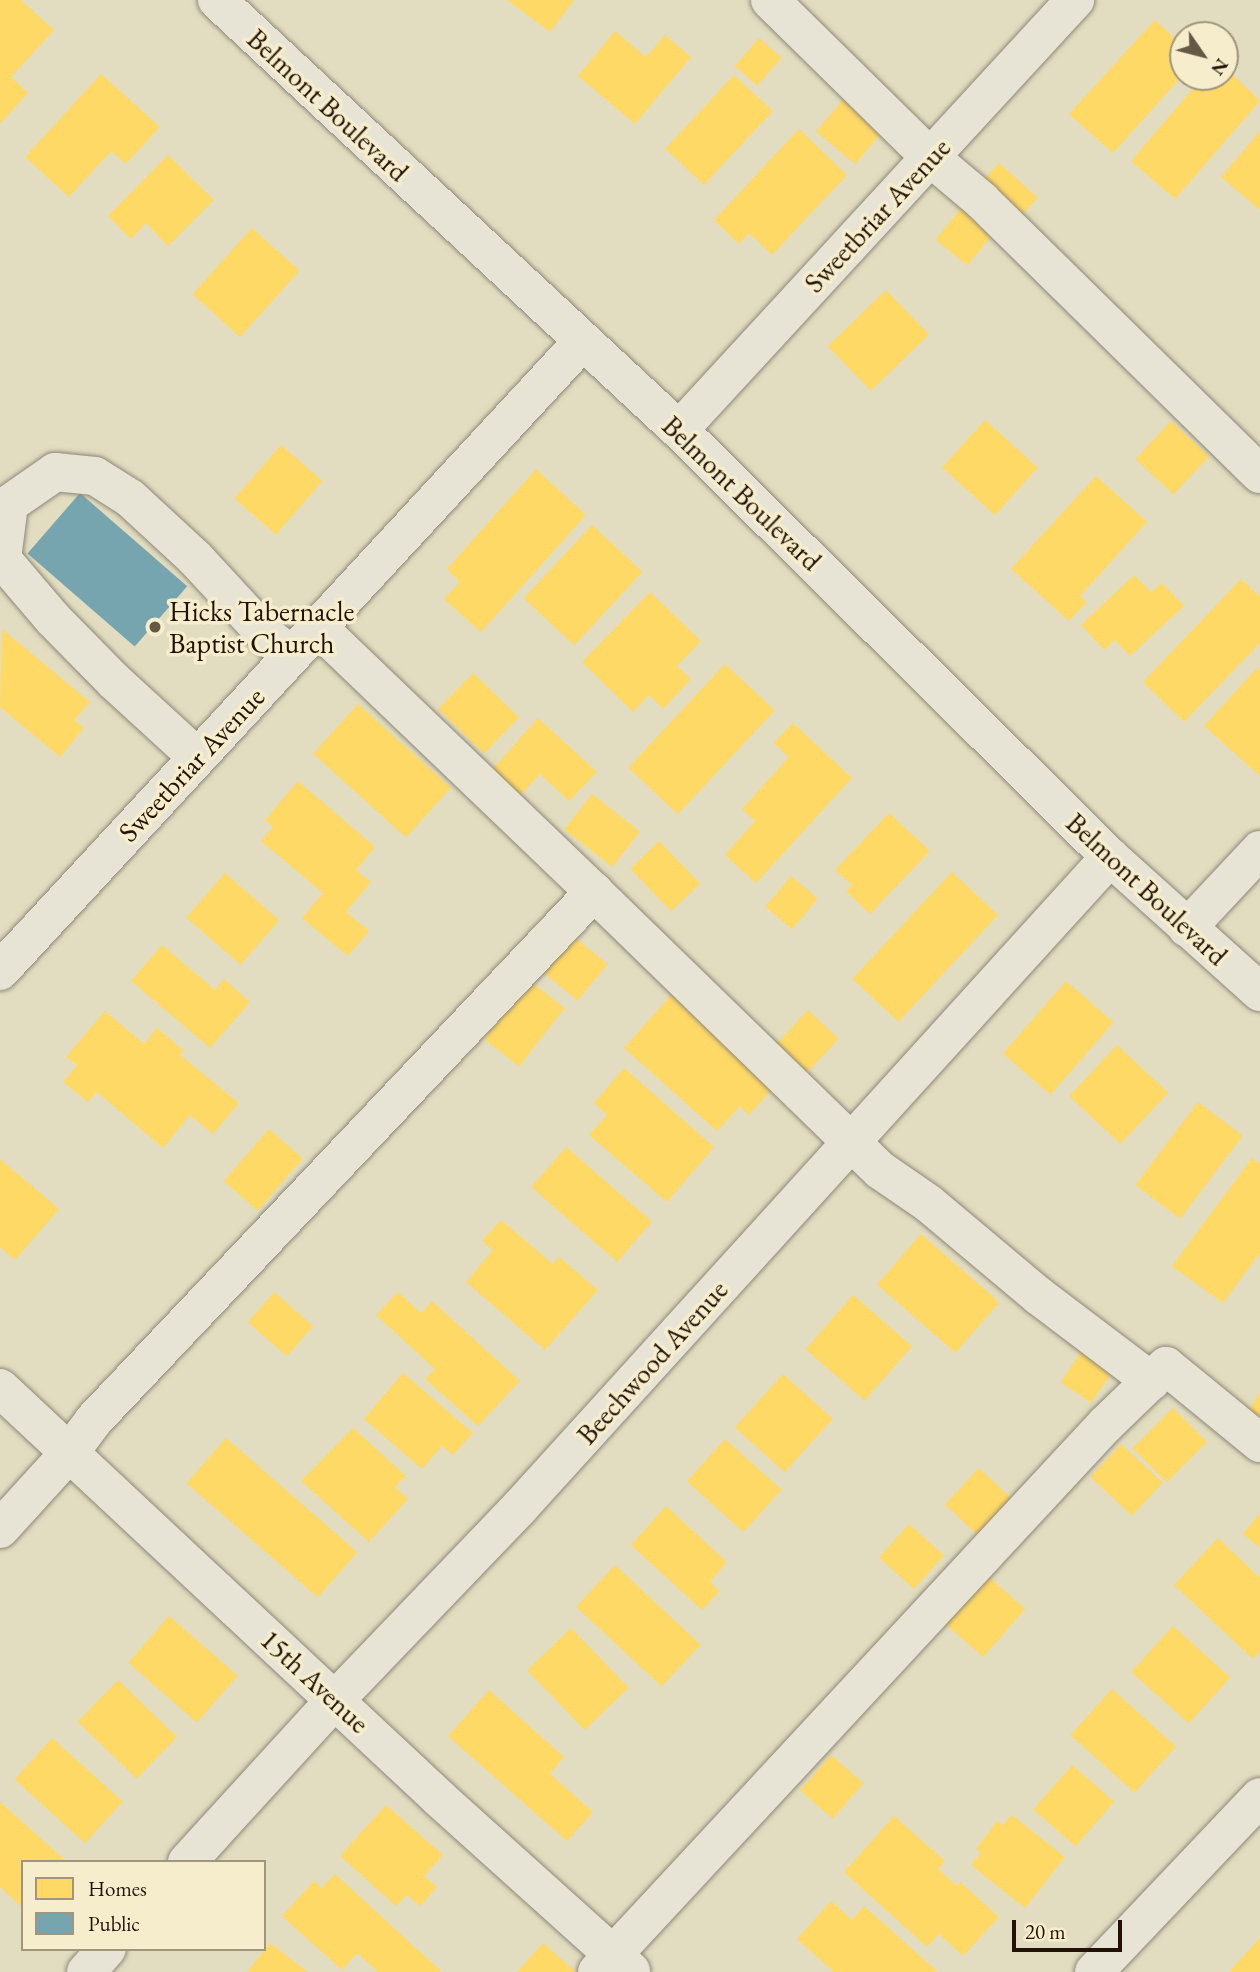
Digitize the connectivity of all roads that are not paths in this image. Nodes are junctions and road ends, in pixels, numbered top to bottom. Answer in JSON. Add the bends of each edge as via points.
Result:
{"nodes":[{"id":1,"x":217,"y":0,"type":"edge"},
{"id":2,"x":770,"y":0,"type":"edge"},
{"id":3,"x":1075,"y":0,"type":"edge"},
{"id":4,"x":930,"y":157,"type":"junction"},
{"id":5,"x":582,"y":342,"type":"junction"},
{"id":6,"x":679,"y":430,"type":"junction"},
{"id":7,"x":1260,"y":474,"type":"edge"},
{"id":8,"x":318,"y":626,"type":"junction"},
{"id":9,"x":291,"y":655,"type":"junction"},
{"id":10,"x":197,"y":757,"type":"junction"},
{"id":11,"x":1260,"y":849,"type":"edge"},
{"id":12,"x":1110,"y":857,"type":"junction"},
{"id":13,"x":594,"y":892,"type":"junction"},
{"id":14,"x":1187,"y":928,"type":"junction"},
{"id":15,"x":0,"y":971,"type":"edge"},
{"id":16,"x":1260,"y":992,"type":"edge"},
{"id":17,"x":853,"y":1141,"type":"junction"},
{"id":18,"x":1151,"y":1381,"type":"junction"},
{"id":19,"x":0,"y":1388,"type":"edge"},
{"id":20,"x":1260,"y":1443,"type":"edge"},
{"id":21,"x":71,"y":1452,"type":"junction"},
{"id":22,"x":0,"y":1530,"type":"edge"},
{"id":23,"x":335,"y":1699,"type":"junction"},
{"id":24,"x":1260,"y":1797,"type":"edge"},
{"id":25,"x":189,"y":1860,"type":"edge"},
{"id":26,"x":105,"y":1951,"type":"edge"},
{"id":27,"x":614,"y":1966,"type":"edge"},
{"id":28,"x":86,"y":1972,"type":"edge"},
{"id":29,"x":1094,"y":1972,"type":"edge"}],
"edges":[{"from":1,"to":5,"type":"street","name":"Belmont Boulevard"},
{"from":2,"to":4,"type":"street"},
{"from":3,"to":4,"type":"street","name":"Sweetbriar Avenue"},
{"from":4,"to":6,"type":"street","name":"Sweetbriar Avenue"},
{"from":4,"to":7,"type":"street","via":[[981,200]]},
{"from":5,"to":6,"type":"street","name":"Belmont Boulevard"},
{"from":5,"to":8,"type":"street","name":"Sweetbriar Avenue"},
{"from":6,"to":12,"type":"street","name":"Belmont Boulevard"},
{"from":8,"to":9,"type":"street","name":"Sweetbriar Avenue"},
{"from":8,"to":13,"type":"street"},
{"from":9,"to":10,"type":"street","name":"Sweetbriar Avenue"},
{"from":9,"to":10,"type":"street","via":[[267,636],[186,549],[130,498],[95,476],[55,472],[9,503],[2,559],[114,681]]},
{"from":10,"to":15,"type":"street","name":"Sweetbriar Avenue"},
{"from":11,"to":14,"type":"street"},
{"from":12,"to":14,"type":"street","name":"Belmont Boulevard"},
{"from":12,"to":17,"type":"street","name":"Beechwood Avenue"},
{"from":13,"to":17,"type":"street"},
{"from":13,"to":21,"type":"street","via":[[93,1421]]},
{"from":14,"to":16,"type":"street","name":"Belmont Boulevard"},
{"from":17,"to":18,"type":"street","via":[[880,1170]]},
{"from":17,"to":23,"type":"street","name":"Beechwood Avenue","via":[[520,1507]]},
{"from":18,"to":20,"type":"street","via":[[1166,1366]]},
{"from":18,"to":27,"type":"street","via":[[1105,1425]]},
{"from":19,"to":21,"type":"street","name":"15th Avenue"},
{"from":21,"to":22,"type":"street"},
{"from":21,"to":23,"type":"street","name":"15th Avenue"},
{"from":23,"to":25,"type":"street","name":"Beechwood Avenue"},
{"from":23,"to":27,"type":"street","name":"15th Avenue"},
{"from":24,"to":29,"type":"street"},
{"from":26,"to":28,"type":"street"}]}
